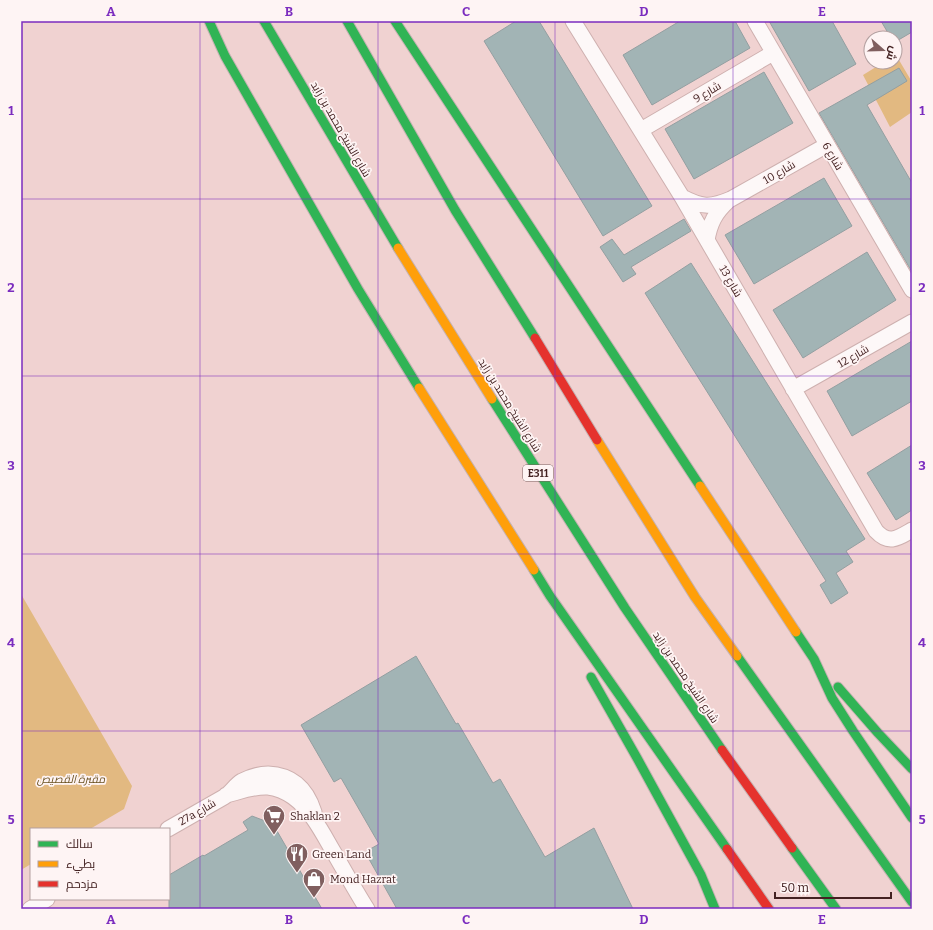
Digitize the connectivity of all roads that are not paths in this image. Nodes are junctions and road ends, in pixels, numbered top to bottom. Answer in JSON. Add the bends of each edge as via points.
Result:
{"nodes":[{"id":1,"x":209,"y":21,"type":"edge"},
{"id":2,"x":264,"y":21,"type":"edge"},
{"id":3,"x":346,"y":21,"type":"edge"},
{"id":4,"x":395,"y":21,"type":"edge"},
{"id":5,"x":573,"y":21,"type":"edge"},
{"id":6,"x":755,"y":21,"type":"edge"},
{"id":7,"x":199,"y":22,"type":"edge"},
{"id":8,"x":774,"y":53,"type":"junction"},
{"id":9,"x":225,"y":56,"type":"junction"},
{"id":10,"x":641,"y":130,"type":"junction"},
{"id":11,"x":827,"y":145,"type":"junction"},
{"id":12,"x":682,"y":197,"type":"junction"},
{"id":13,"x":730,"y":199,"type":"junction"},
{"id":14,"x":707,"y":240,"type":"junction"},
{"id":15,"x":912,"y":290,"type":"edge"},
{"id":16,"x":912,"y":322,"type":"edge"},
{"id":17,"x":794,"y":389,"type":"junction"},
{"id":18,"x":912,"y":530,"type":"edge"},
{"id":19,"x":550,"y":596,"type":"junction"},
{"id":20,"x":570,"y":640,"type":"dead end"},
{"id":21,"x":814,"y":659,"type":"junction"},
{"id":22,"x":586,"y":668,"type":"dead end"},
{"id":23,"x":912,"y":769,"type":"edge"},
{"id":24,"x":912,"y":818,"type":"edge"},
{"id":25,"x":170,"y":828,"type":"edge"},
{"id":26,"x":45,"y":900,"type":"edge"},
{"id":27,"x":912,"y":902,"type":"edge"},
{"id":28,"x":30,"y":909,"type":"edge"},
{"id":29,"x":366,"y":909,"type":"edge"},
{"id":30,"x":715,"y":909,"type":"edge"},
{"id":31,"x":769,"y":909,"type":"edge"},
{"id":32,"x":836,"y":909,"type":"edge"}],
"edges":[{"from":1,"to":9,"type":"highway"},
{"from":2,"to":32,"type":"highway","name":"شارع الشيخ محمد بن زايد","number":"E311","via":[[382,222],[612,588],[736,771]]},
{"from":3,"to":27,"type":"highway","via":[[455,210],[695,597]]},
{"from":4,"to":21,"type":"highway"},
{"from":5,"to":10,"type":"street","name":"شارع 13"},
{"from":6,"to":8,"type":"street","name":"شارع 6"},
{"from":7,"to":9,"type":"highway"},
{"from":8,"to":10,"type":"street","name":"شارع 9"},
{"from":8,"to":11,"type":"street","name":"شارع 6"},
{"from":9,"to":19,"type":"highway","via":[[358,289]]},
{"from":10,"to":12,"type":"street","name":"شارع 13"},
{"from":11,"to":13,"type":"street","name":"شارع 10"},
{"from":11,"to":15,"type":"street","name":"شارع 6"},
{"from":12,"to":13,"type":"street","name":"شارع 10","via":[[706,206]]},
{"from":12,"to":14,"type":"street","name":"شارع 13"},
{"from":13,"to":14,"type":"street","name":"شارع 10","via":[[714,217]]},
{"from":14,"to":17,"type":"street","name":"شارع 13"},
{"from":16,"to":17,"type":"street","name":"شارع 12"},
{"from":17,"to":18,"type":"street","name":"شارع 13","via":[[876,531],[887,539],[895,539]]},
{"from":19,"to":20,"type":"highway"},
{"from":19,"to":31,"type":"highway"},
{"from":21,"to":23,"type":"highway"},
{"from":21,"to":24,"type":"highway","via":[[832,698]]},
{"from":22,"to":30,"type":"highway","via":[[701,875]]},
{"from":25,"to":29,"type":"street","name":"27a شارع","via":[[226,795],[236,785],[249,778],[265,774],[290,779],[307,796],[318,827]]},
{"from":26,"to":28,"type":"street"}]}
